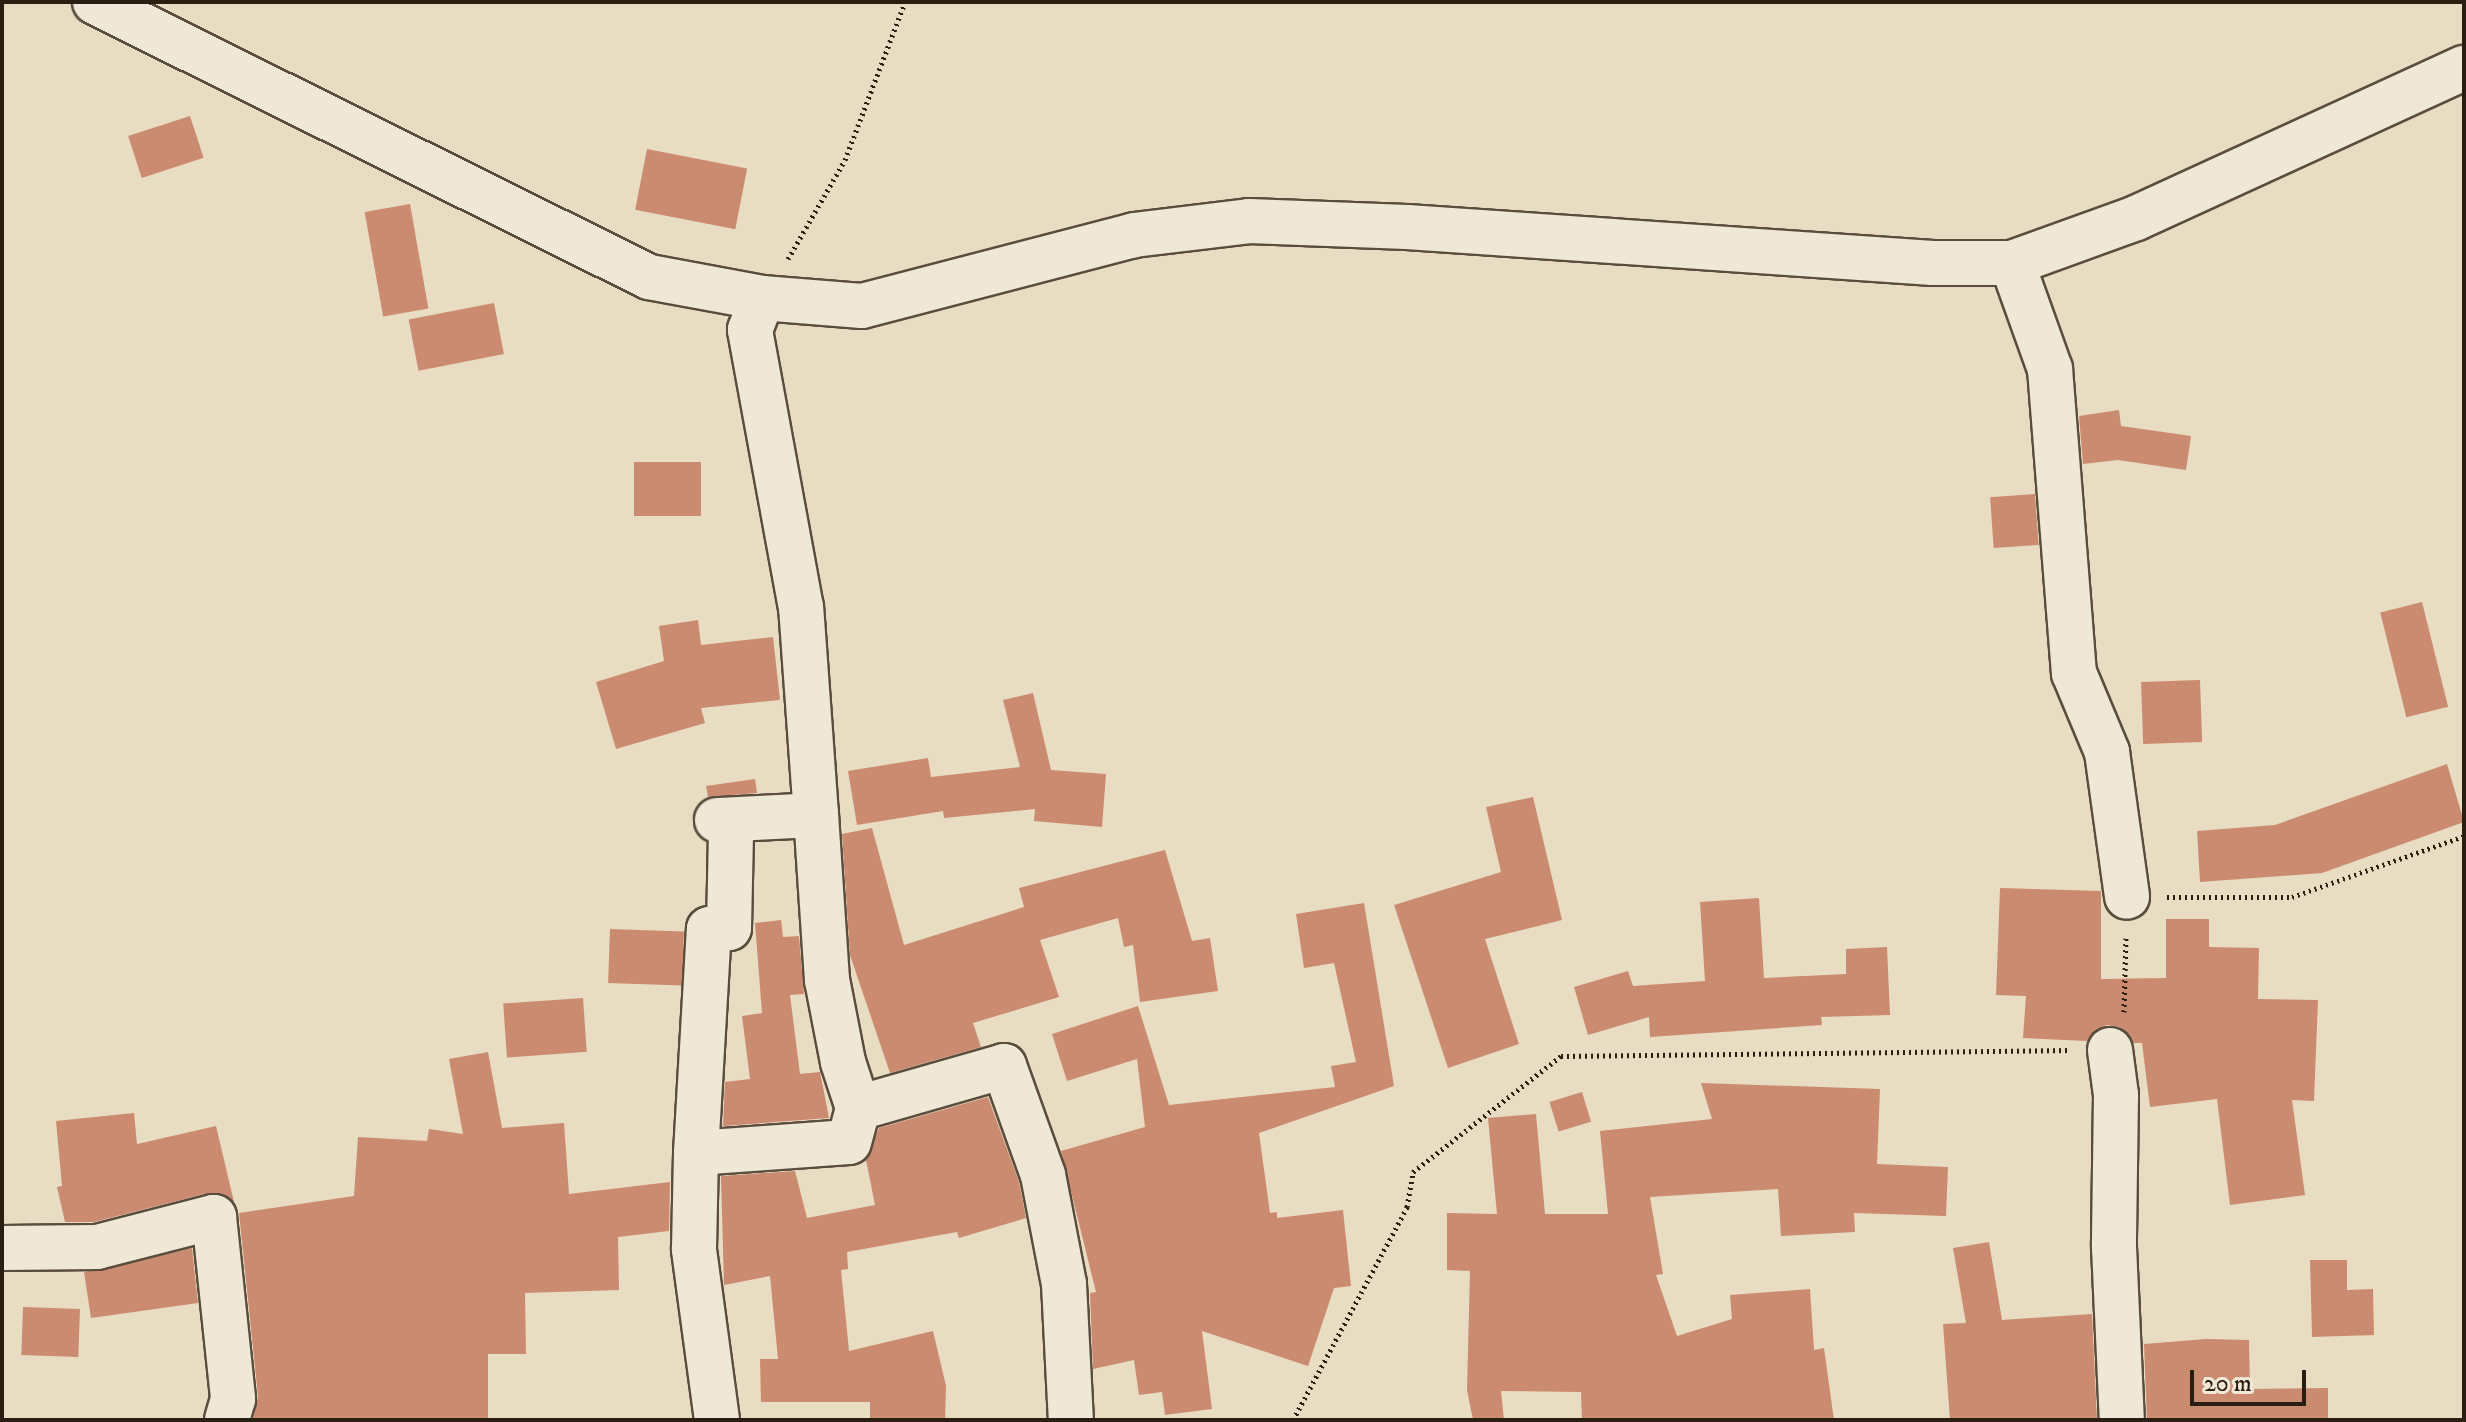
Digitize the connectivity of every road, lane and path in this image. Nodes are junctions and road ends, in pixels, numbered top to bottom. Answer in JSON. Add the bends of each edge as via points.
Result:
{"nodes":[{"id":1,"x":95,"y":2,"type":"edge"},
{"id":2,"x":905,"y":2,"type":"edge"},
{"id":3,"x":2464,"y":68,"type":"edge"},
{"id":4,"x":2012,"y":263,"type":"junction"},
{"id":5,"x":762,"y":298,"type":"junction"},
{"id":6,"x":816,"y":815,"type":"junction"},
{"id":7,"x":2464,"y":836,"type":"edge"},
{"id":8,"x":2127,"y":897,"type":"junction"},
{"id":9,"x":2110,"y":1050,"type":"junction"},
{"id":10,"x":858,"y":1108,"type":"junction"},
{"id":11,"x":696,"y":1153,"type":"junction"},
{"id":12,"x":2,"y":1248,"type":"edge"},
{"id":13,"x":227,"y":1420,"type":"edge"},
{"id":14,"x":717,"y":1420,"type":"edge"},
{"id":15,"x":1071,"y":1420,"type":"edge"},
{"id":16,"x":1293,"y":1420,"type":"edge"},
{"id":17,"x":2122,"y":1420,"type":"edge"}],
"edges":[{"from":1,"to":5,"type":"street","via":[[649,277]]},
{"from":2,"to":5,"type":"path","via":[[845,160]]},
{"from":3,"to":4,"type":"street","via":[[2136,218]]},
{"from":4,"to":5,"type":"street","via":[[1933,263],[1249,221],[1134,235],[862,306]]},
{"from":4,"to":8,"type":"street","via":[[2050,369],[2074,673],[2107,752]]},
{"from":5,"to":6,"type":"street","via":[[750,330],[801,608]]},
{"from":6,"to":10,"type":"street","via":[[827,980]]},
{"from":6,"to":11,"type":"street","via":[[724,828],[729,928],[709,929]]},
{"from":7,"to":8,"type":"path","via":[[2292,897]]},
{"from":8,"to":9,"type":"path","via":[[2124,1050]]},
{"from":9,"to":16,"type":"path","via":[[1561,1056],[1413,1172],[1407,1207]]},
{"from":9,"to":17,"type":"street","via":[[2116,1095],[2114,1247]]},
{"from":10,"to":11,"type":"street","via":[[849,1142]]},
{"from":10,"to":15,"type":"street","via":[[1004,1066],[1043,1175],[1064,1284]]},
{"from":11,"to":14,"type":"street","via":[[694,1249]]},
{"from":12,"to":13,"type":"street","via":[[97,1247],[214,1217],[233,1399]]}]}
